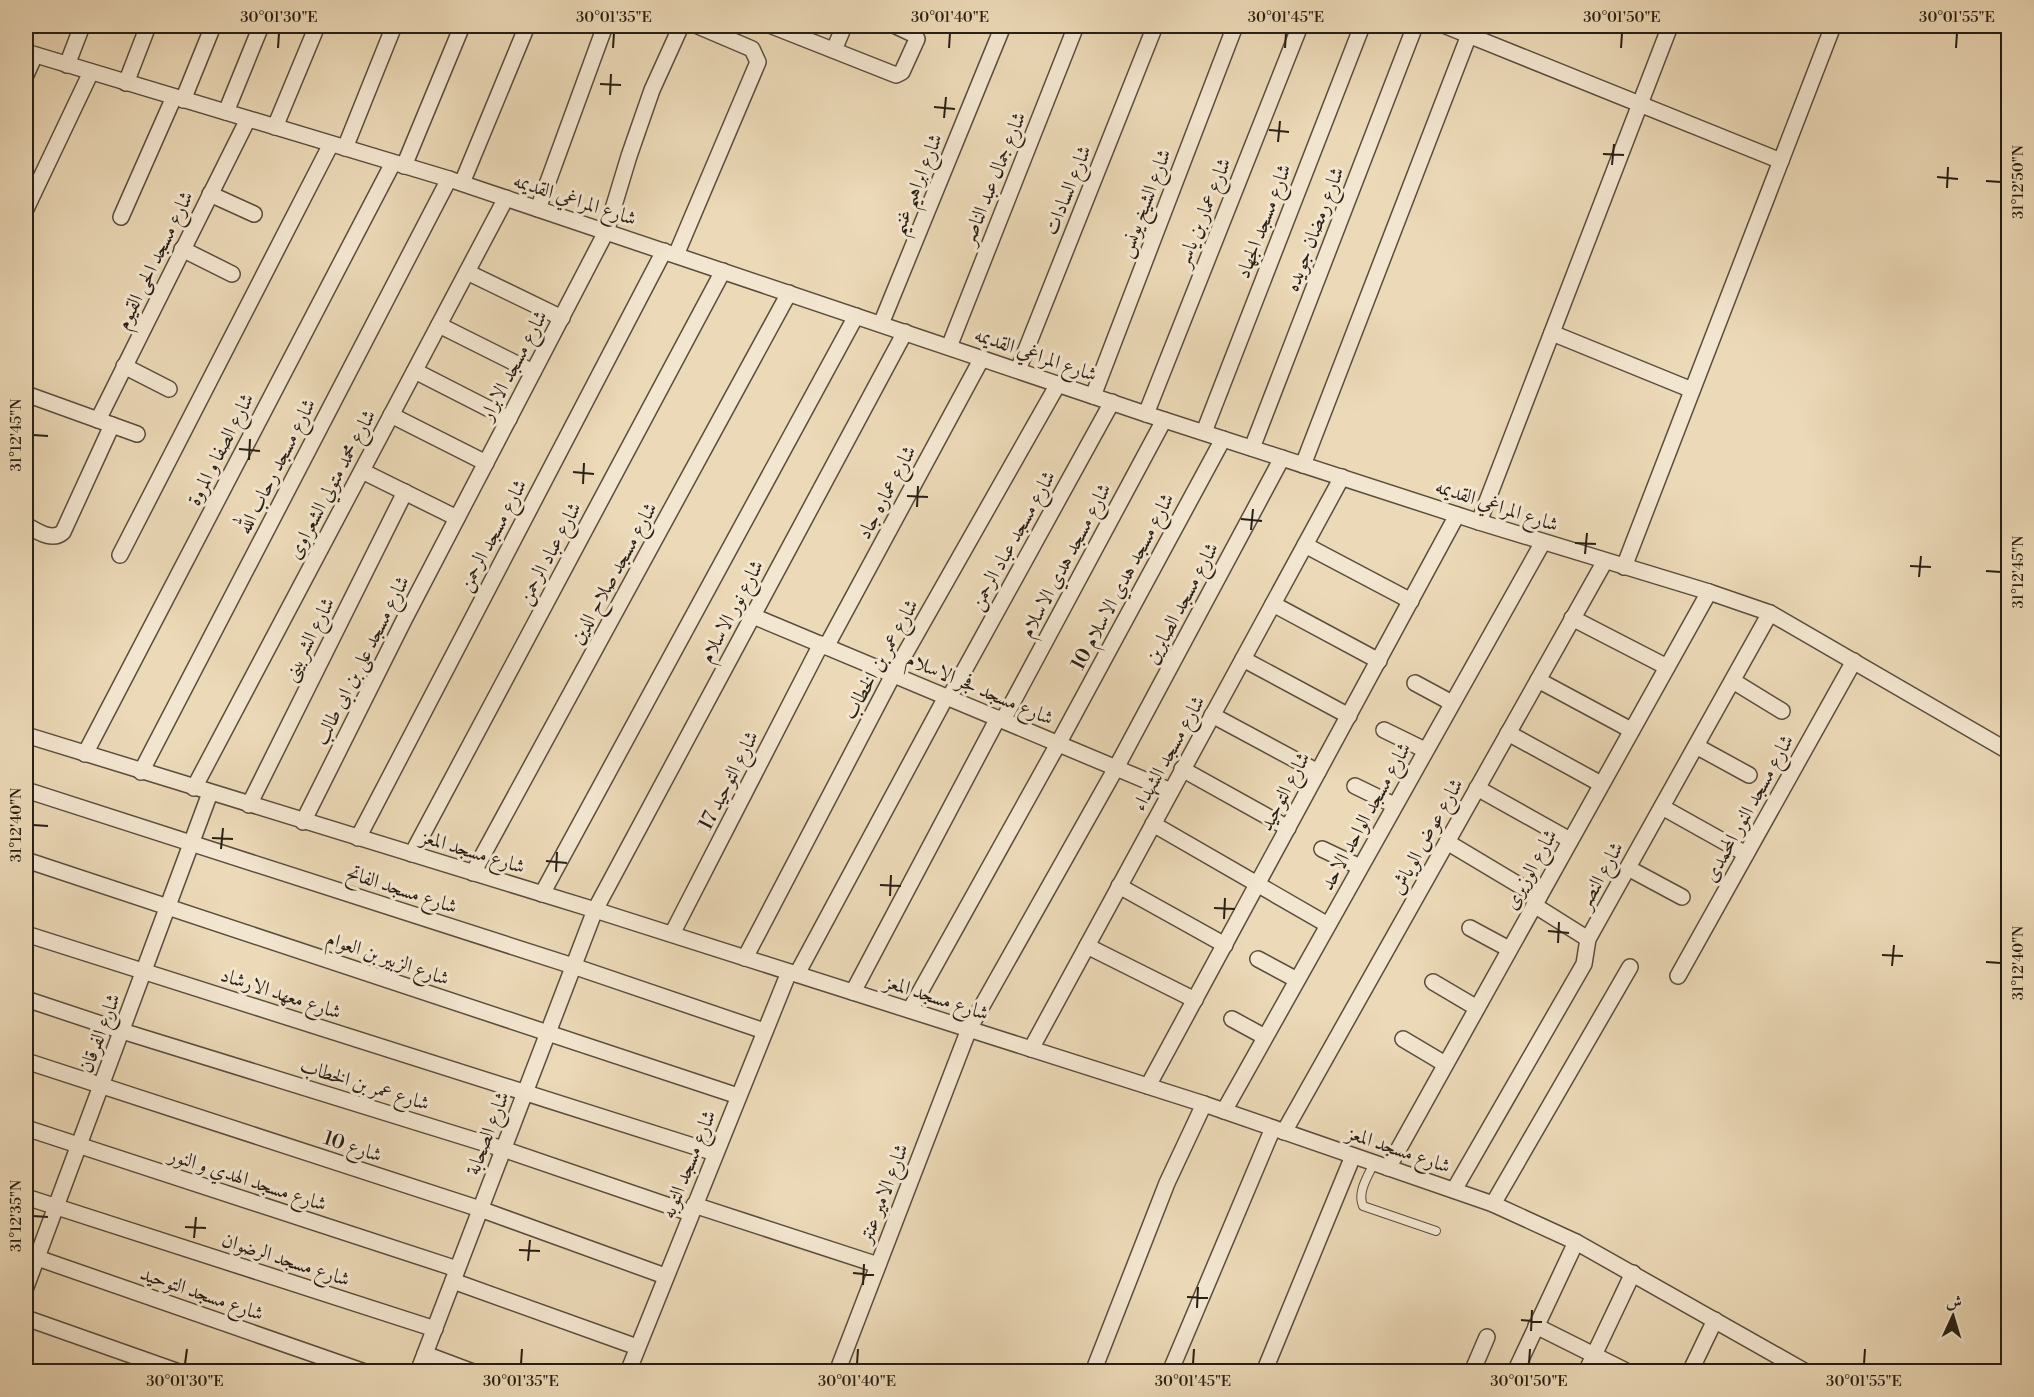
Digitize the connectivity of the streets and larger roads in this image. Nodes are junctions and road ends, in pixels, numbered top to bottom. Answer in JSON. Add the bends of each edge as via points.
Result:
{"nodes":[{"id":1,"x":82,"y":26,"type":"edge"},
{"id":2,"x":148,"y":26,"type":"edge"},
{"id":3,"x":213,"y":26,"type":"edge"},
{"id":4,"x":261,"y":26,"type":"edge"},
{"id":5,"x":317,"y":26,"type":"edge"},
{"id":6,"x":394,"y":26,"type":"edge"},
{"id":7,"x":462,"y":26,"type":"edge"},
{"id":8,"x":527,"y":26,"type":"edge"},
{"id":9,"x":605,"y":26,"type":"edge"},
{"id":10,"x":681,"y":26,"type":"edge"},
{"id":11,"x":698,"y":26,"type":"edge"},
{"id":12,"x":772,"y":26,"type":"edge"},
{"id":13,"x":844,"y":26,"type":"edge"},
{"id":14,"x":896,"y":26,"type":"edge"},
{"id":15,"x":1003,"y":26,"type":"edge"},
{"id":16,"x":1076,"y":26,"type":"edge"},
{"id":17,"x":1155,"y":26,"type":"edge"},
{"id":18,"x":1235,"y":26,"type":"edge"},
{"id":19,"x":1300,"y":26,"type":"edge"},
{"id":20,"x":1362,"y":26,"type":"edge"},
{"id":21,"x":1415,"y":26,"type":"edge"},
{"id":22,"x":1446,"y":26,"type":"edge"},
{"id":23,"x":1670,"y":26,"type":"edge"},
{"id":24,"x":1833,"y":26,"type":"edge"},
{"id":25,"x":1469,"y":35,"type":"junction"},
{"id":26,"x":834,"y":50,"type":"junction"},
{"id":27,"x":30,"y":54,"type":"edge"},
{"id":28,"x":66,"y":65,"type":"junction"},
{"id":29,"x":91,"y":72,"type":"junction"},
{"id":30,"x":26,"y":75,"type":"edge"},
{"id":31,"x":126,"y":83,"type":"junction"},
{"id":32,"x":179,"y":98,"type":"junction"},
{"id":33,"x":1640,"y":104,"type":"junction"},
{"id":34,"x":226,"y":112,"type":"junction"},
{"id":35,"x":248,"y":119,"type":"junction"},
{"id":36,"x":275,"y":127,"type":"junction"},
{"id":37,"x":338,"y":146,"type":"junction"},
{"id":38,"x":1781,"y":161,"type":"junction"},
{"id":39,"x":398,"y":164,"type":"junction"},
{"id":40,"x":455,"y":181,"type":"junction"},
{"id":41,"x":210,"y":194,"type":"junction"},
{"id":42,"x":506,"y":198,"type":"junction"},
{"id":43,"x":26,"y":209,"type":"edge"},
{"id":44,"x":538,"y":209,"type":"junction"},
{"id":45,"x":254,"y":214,"type":"dead end"},
{"id":46,"x":121,"y":217,"type":"dead end"},
{"id":47,"x":606,"y":232,"type":"junction"},
{"id":48,"x":182,"y":249,"type":"junction"},
{"id":49,"x":670,"y":253,"type":"junction"},
{"id":50,"x":723,"y":271,"type":"junction"},
{"id":51,"x":467,"y":272,"type":"junction"},
{"id":52,"x":232,"y":274,"type":"dead end"},
{"id":53,"x":789,"y":293,"type":"junction"},
{"id":54,"x":856,"y":316,"type":"junction"},
{"id":55,"x":562,"y":318,"type":"junction"},
{"id":56,"x":881,"y":324,"type":"junction"},
{"id":57,"x":439,"y":325,"type":"junction"},
{"id":58,"x":905,"y":332,"type":"junction"},
{"id":59,"x":1552,"y":333,"type":"junction"},
{"id":60,"x":948,"y":347,"type":"junction"},
{"id":61,"x":982,"y":358,"type":"junction"},
{"id":62,"x":124,"y":366,"type":"junction"},
{"id":63,"x":1018,"y":370,"type":"junction"},
{"id":64,"x":415,"y":371,"type":"junction"},
{"id":65,"x":533,"y":372,"type":"junction"},
{"id":66,"x":1058,"y":384,"type":"junction"},
{"id":67,"x":169,"y":389,"type":"dead end"},
{"id":68,"x":1692,"y":390,"type":"junction"},
{"id":69,"x":26,"y":394,"type":"edge"},
{"id":70,"x":1093,"y":396,"type":"junction"},
{"id":71,"x":1112,"y":402,"type":"junction"},
{"id":72,"x":1146,"y":414,"type":"junction"},
{"id":73,"x":391,"y":415,"type":"junction"},
{"id":74,"x":508,"y":419,"type":"junction"},
{"id":75,"x":1164,"y":420,"type":"junction"},
{"id":76,"x":105,"y":423,"type":"junction"},
{"id":77,"x":1204,"y":432,"type":"junction"},
{"id":78,"x":137,"y":434,"type":"dead end"},
{"id":79,"x":1223,"y":439,"type":"junction"},
{"id":80,"x":1252,"y":448,"type":"junction"},
{"id":81,"x":1282,"y":458,"type":"junction"},
{"id":82,"x":486,"y":463,"type":"junction"},
{"id":83,"x":1303,"y":465,"type":"junction"},
{"id":84,"x":362,"y":471,"type":"junction"},
{"id":85,"x":1342,"y":477,"type":"junction"},
{"id":86,"x":405,"y":492,"type":"junction"},
{"id":87,"x":1458,"y":515,"type":"junction"},
{"id":88,"x":457,"y":518,"type":"junction"},
{"id":89,"x":1479,"y":522,"type":"junction"},
{"id":90,"x":26,"y":525,"type":"edge"},
{"id":91,"x":1543,"y":542,"type":"junction"},
{"id":92,"x":1305,"y":545,"type":"junction"},
{"id":93,"x":120,"y":555,"type":"dead end"},
{"id":94,"x":1605,"y":561,"type":"junction"},
{"id":95,"x":1624,"y":567,"type":"junction"},
{"id":96,"x":1709,"y":592,"type":"junction"},
{"id":97,"x":1411,"y":601,"type":"junction"},
{"id":98,"x":1273,"y":604,"type":"junction"},
{"id":99,"x":1770,"y":613,"type":"junction"},
{"id":100,"x":753,"y":616,"type":"junction"},
{"id":101,"x":1572,"y":618,"type":"junction"},
{"id":102,"x":824,"y":645,"type":"junction"},
{"id":103,"x":1243,"y":659,"type":"junction"},
{"id":104,"x":1379,"y":661,"type":"junction"},
{"id":105,"x":1854,"y":661,"type":"junction"},
{"id":106,"x":1667,"y":667,"type":"junction"},
{"id":107,"x":893,"y":675,"type":"junction"},
{"id":108,"x":1538,"y":680,"type":"junction"},
{"id":109,"x":1733,"y":681,"type":"junction"},
{"id":110,"x":1415,"y":683,"type":"dead end"},
{"id":111,"x":948,"y":697,"type":"junction"},
{"id":112,"x":1452,"y":703,"type":"junction"},
{"id":113,"x":1782,"y":711,"type":"dead end"},
{"id":114,"x":1212,"y":715,"type":"junction"},
{"id":115,"x":1349,"y":716,"type":"junction"},
{"id":116,"x":1001,"y":719,"type":"junction"},
{"id":117,"x":1384,"y":730,"type":"dead end"},
{"id":118,"x":1631,"y":730,"type":"junction"},
{"id":119,"x":1508,"y":732,"type":"junction"},
{"id":120,"x":26,"y":735,"type":"edge"},
{"id":121,"x":1058,"y":744,"type":"junction"},
{"id":122,"x":1696,"y":746,"type":"junction"},
{"id":123,"x":1425,"y":750,"type":"junction"},
{"id":124,"x":2008,"y":751,"type":"edge"},
{"id":125,"x":85,"y":754,"type":"junction"},
{"id":126,"x":1116,"y":768,"type":"junction"},
{"id":127,"x":1182,"y":769,"type":"junction"},
{"id":128,"x":141,"y":772,"type":"junction"},
{"id":129,"x":1318,"y":772,"type":"junction"},
{"id":130,"x":1749,"y":775,"type":"dead end"},
{"id":131,"x":1601,"y":784,"type":"junction"},
{"id":132,"x":1355,"y":786,"type":"dead end"},
{"id":133,"x":194,"y":788,"type":"junction"},
{"id":134,"x":1477,"y":788,"type":"junction"},
{"id":135,"x":26,"y":790,"type":"edge"},
{"id":136,"x":1171,"y":791,"type":"junction"},
{"id":137,"x":210,"y":793,"type":"junction"},
{"id":138,"x":249,"y":805,"type":"junction"},
{"id":139,"x":1394,"y":805,"type":"junction"},
{"id":140,"x":1662,"y":807,"type":"junction"},
{"id":141,"x":303,"y":822,"type":"junction"},
{"id":142,"x":1153,"y":824,"type":"junction"},
{"id":143,"x":1288,"y":828,"type":"junction"},
{"id":144,"x":358,"y":838,"type":"junction"},
{"id":145,"x":1570,"y":840,"type":"junction"},
{"id":146,"x":1447,"y":842,"type":"junction"},
{"id":147,"x":191,"y":843,"type":"junction"},
{"id":148,"x":1322,"y":849,"type":"dead end"},
{"id":149,"x":412,"y":854,"type":"junction"},
{"id":150,"x":1746,"y":854,"type":"junction"},
{"id":151,"x":26,"y":860,"type":"edge"},
{"id":152,"x":1360,"y":867,"type":"junction"},
{"id":153,"x":1628,"y":868,"type":"junction"},
{"id":154,"x":473,"y":873,"type":"junction"},
{"id":155,"x":1257,"y":885,"type":"junction"},
{"id":156,"x":1119,"y":886,"type":"junction"},
{"id":157,"x":542,"y":894,"type":"junction"},
{"id":158,"x":1682,"y":897,"type":"dead end"},
{"id":159,"x":1536,"y":901,"type":"junction"},
{"id":160,"x":168,"y":907,"type":"junction"},
{"id":161,"x":595,"y":910,"type":"junction"},
{"id":162,"x":1328,"y":925,"type":"junction"},
{"id":163,"x":1470,"y":928,"type":"dead end"},
{"id":164,"x":26,"y":934,"type":"edge"},
{"id":165,"x":672,"y":934,"type":"junction"},
{"id":166,"x":1588,"y":939,"type":"junction"},
{"id":167,"x":1225,"y":945,"type":"junction"},
{"id":168,"x":1087,"y":946,"type":"junction"},
{"id":169,"x":1509,"y":950,"type":"junction"},
{"id":170,"x":745,"y":958,"type":"junction"},
{"id":171,"x":1258,"y":959,"type":"dead end"},
{"id":172,"x":573,"y":966,"type":"junction"},
{"id":173,"x":1630,"y":967,"type":"dead end"},
{"id":174,"x":144,"y":972,"type":"junction"},
{"id":175,"x":793,"y":974,"type":"junction"},
{"id":176,"x":1678,"y":976,"type":"dead end"},
{"id":177,"x":1297,"y":980,"type":"junction"},
{"id":178,"x":1433,"y":982,"type":"dead end"},
{"id":179,"x":853,"y":992,"type":"junction"},
{"id":180,"x":26,"y":999,"type":"edge"},
{"id":181,"x":1195,"y":1000,"type":"junction"},
{"id":182,"x":1477,"y":1008,"type":"junction"},
{"id":183,"x":910,"y":1011,"type":"junction"},
{"id":184,"x":1232,"y":1019,"type":"dead end"},
{"id":185,"x":969,"y":1029,"type":"junction"},
{"id":186,"x":122,"y":1031,"type":"junction"},
{"id":187,"x":764,"y":1031,"type":"junction"},
{"id":188,"x":547,"y":1034,"type":"junction"},
{"id":189,"x":1264,"y":1037,"type":"junction"},
{"id":190,"x":1403,"y":1039,"type":"dead end"},
{"id":191,"x":1031,"y":1049,"type":"junction"},
{"id":192,"x":26,"y":1061,"type":"edge"},
{"id":193,"x":1445,"y":1064,"type":"junction"},
{"id":194,"x":101,"y":1086,"type":"junction"},
{"id":195,"x":1148,"y":1086,"type":"junction"},
{"id":196,"x":525,"y":1092,"type":"junction"},
{"id":197,"x":738,"y":1096,"type":"junction"},
{"id":198,"x":1204,"y":1104,"type":"junction"},
{"id":199,"x":1224,"y":1111,"type":"junction"},
{"id":200,"x":26,"y":1128,"type":"edge"},
{"id":201,"x":1278,"y":1130,"type":"junction"},
{"id":202,"x":79,"y":1146,"type":"junction"},
{"id":203,"x":503,"y":1149,"type":"junction"},
{"id":204,"x":715,"y":1153,"type":"junction"},
{"id":205,"x":1353,"y":1156,"type":"junction"},
{"id":206,"x":1381,"y":1165,"type":"junction"},
{"id":207,"x":1454,"y":1190,"type":"junction"},
{"id":208,"x":26,"y":1197,"type":"edge"},
{"id":209,"x":1493,"y":1204,"type":"junction"},
{"id":210,"x":56,"y":1207,"type":"junction"},
{"id":211,"x":480,"y":1209,"type":"junction"},
{"id":212,"x":692,"y":1209,"type":"junction"},
{"id":213,"x":1576,"y":1242,"type":"junction"},
{"id":214,"x":31,"y":1256,"type":"edge"},
{"id":215,"x":878,"y":1265,"type":"junction"},
{"id":216,"x":1633,"y":1273,"type":"junction"},
{"id":217,"x":455,"y":1275,"type":"junction"},
{"id":218,"x":665,"y":1276,"type":"junction"},
{"id":219,"x":26,"y":1287,"type":"edge"},
{"id":220,"x":26,"y":1318,"type":"edge"},
{"id":221,"x":1715,"y":1320,"type":"junction"},
{"id":222,"x":1536,"y":1326,"type":"junction"},
{"id":223,"x":435,"y":1329,"type":"junction"},
{"id":224,"x":1487,"y":1337,"type":"dead end"},
{"id":225,"x":637,"y":1347,"type":"junction"},
{"id":226,"x":425,"y":1354,"type":"junction"},
{"id":227,"x":1594,"y":1354,"type":"junction"},
{"id":228,"x":1797,"y":1369,"type":"edge"},
{"id":229,"x":179,"y":1371,"type":"edge"},
{"id":230,"x":365,"y":1371,"type":"edge"},
{"id":231,"x":418,"y":1371,"type":"edge"},
{"id":232,"x":473,"y":1371,"type":"edge"},
{"id":233,"x":628,"y":1371,"type":"edge"},
{"id":234,"x":837,"y":1371,"type":"edge"},
{"id":235,"x":1093,"y":1371,"type":"edge"},
{"id":236,"x":1170,"y":1371,"type":"edge"},
{"id":237,"x":1264,"y":1371,"type":"edge"},
{"id":238,"x":1472,"y":1371,"type":"edge"},
{"id":239,"x":1515,"y":1371,"type":"edge"},
{"id":240,"x":1586,"y":1371,"type":"edge"},
{"id":241,"x":1628,"y":1371,"type":"edge"},
{"id":242,"x":1690,"y":1371,"type":"edge"}],
"edges":[{"from":1,"to":28,"type":"street"},
{"from":2,"to":31,"type":"street"},
{"from":3,"to":32,"type":"street"},
{"from":4,"to":34,"type":"street"},
{"from":5,"to":36,"type":"street"},
{"from":6,"to":37,"type":"street"},
{"from":7,"to":39,"type":"street","name":"شارع الصفا و المروة"},
{"from":8,"to":40,"type":"street","name":"شارع مسجد رحاب الله"},
{"from":9,"to":44,"type":"street"},
{"from":10,"to":47,"type":"street","name":"شارع مسجد الابرار","via":[[652,90]]},
{"from":11,"to":49,"type":"street","name":"شارع مسجد الرحمن","via":[[752,49],[758,62]]},
{"from":12,"to":26,"type":"street"},
{"from":13,"to":26,"type":"street"},
{"from":14,"to":26,"type":"street","via":[[916,38],[899,75]]},
{"from":15,"to":56,"type":"street","name":"شارع ابراهيم غنيم"},
{"from":16,"to":60,"type":"street","name":"شارع جمال عبد الناصر"},
{"from":17,"to":63,"type":"street","name":"شارع السادات"},
{"from":18,"to":70,"type":"street","name":"شارع الشيخ يونس"},
{"from":19,"to":72,"type":"street","name":"شارع عمار بن ياسر"},
{"from":20,"to":77,"type":"street","name":"شارع مسجد الجهاد"},
{"from":21,"to":80,"type":"street","name":"شارع رمضان جويده"},
{"from":22,"to":25,"type":"street"},
{"from":23,"to":33,"type":"street"},
{"from":24,"to":38,"type":"street"},
{"from":25,"to":33,"type":"street"},
{"from":25,"to":83,"type":"street"},
{"from":27,"to":28,"type":"street","name":"شارع المراغي القديمه"},
{"from":27,"to":30,"type":"street"},
{"from":28,"to":29,"type":"street","name":"شارع المراغي القديمه"},
{"from":29,"to":31,"type":"street","name":"شارع المراغي القديمه"},
{"from":29,"to":43,"type":"street"},
{"from":31,"to":32,"type":"street","name":"شارع المراغي القديمه"},
{"from":32,"to":34,"type":"street","name":"شارع المراغي القديمه"},
{"from":32,"to":46,"type":"street"},
{"from":33,"to":38,"type":"street"},
{"from":33,"to":59,"type":"street"},
{"from":34,"to":35,"type":"street","name":"شارع المراغي القديمه"},
{"from":35,"to":36,"type":"street","name":"شارع المراغي القديمه"},
{"from":35,"to":41,"type":"street","name":"شارع مسجد الحى القيوم"},
{"from":36,"to":37,"type":"street","name":"شارع المراغي القديمه"},
{"from":37,"to":39,"type":"street","name":"شارع المراغي القديمه"},
{"from":37,"to":93,"type":"street"},
{"from":38,"to":68,"type":"street"},
{"from":39,"to":40,"type":"street","name":"شارع المراغي القديمه"},
{"from":39,"to":125,"type":"street","name":"شارع الصفا و المروة"},
{"from":40,"to":42,"type":"street","name":"شارع المراغي القديمه"},
{"from":40,"to":128,"type":"street","name":"شارع مسجد رحاب الله"},
{"from":41,"to":45,"type":"street"},
{"from":41,"to":48,"type":"street","name":"شارع مسجد الحى القيوم"},
{"from":42,"to":44,"type":"street","name":"شارع المراغي القديمه"},
{"from":42,"to":51,"type":"street","name":"شارع محمد متولي الشعراوى"},
{"from":44,"to":47,"type":"street","name":"شارع المراغي القديمه"},
{"from":47,"to":49,"type":"street","name":"شارع المراغي القديمه"},
{"from":47,"to":55,"type":"street","name":"شارع مسجد الابرار"},
{"from":48,"to":52,"type":"street"},
{"from":48,"to":62,"type":"street","name":"شارع مسجد الحى القيوم"},
{"from":49,"to":50,"type":"street","name":"شارع المراغي القديمه"},
{"from":49,"to":144,"type":"street","name":"شارع مسجد الرحمن"},
{"from":50,"to":53,"type":"street","name":"شارع المراغي القديمه"},
{"from":50,"to":149,"type":"street","name":"شارع عباد الرحمن"},
{"from":51,"to":55,"type":"street"},
{"from":51,"to":57,"type":"street","name":"شارع محمد متولي الشعراوى"},
{"from":53,"to":54,"type":"street","name":"شارع المراغي القديمه"},
{"from":53,"to":154,"type":"street","name":"شارع مسجد صلاح الدين"},
{"from":54,"to":56,"type":"street","name":"شارع المراغي القديمه"},
{"from":54,"to":157,"type":"street"},
{"from":55,"to":65,"type":"street","name":"شارع مسجد الابرار"},
{"from":56,"to":58,"type":"street","name":"شارع المراغي القديمه"},
{"from":57,"to":64,"type":"street","name":"شارع محمد متولي الشعراوى"},
{"from":57,"to":65,"type":"street"},
{"from":58,"to":60,"type":"street","name":"شارع المراغي القديمه"},
{"from":58,"to":100,"type":"street","name":"شارع نور الاسلام"},
{"from":59,"to":68,"type":"street"},
{"from":59,"to":89,"type":"street"},
{"from":60,"to":61,"type":"street","name":"شارع المراغي القديمه"},
{"from":61,"to":63,"type":"street","name":"شارع المراغي القديمه"},
{"from":61,"to":102,"type":"street","name":"شارع عماره جاد"},
{"from":62,"to":67,"type":"street"},
{"from":62,"to":76,"type":"street","name":"شارع مسجد الحى القيوم"},
{"from":63,"to":66,"type":"street","name":"شارع المراغي القديمه"},
{"from":64,"to":73,"type":"street","name":"شارع محمد متولي الشعراوى"},
{"from":64,"to":74,"type":"street"},
{"from":65,"to":74,"type":"street","name":"شارع مسجد الابرار"},
{"from":66,"to":70,"type":"street","name":"شارع المراغي القديمه"},
{"from":66,"to":107,"type":"street","name":"شارع عمر بن الخطاب"},
{"from":68,"to":95,"type":"street"},
{"from":69,"to":76,"type":"street"},
{"from":70,"to":71,"type":"street","name":"شارع المراغي القديمه"},
{"from":71,"to":72,"type":"street","name":"شارع المراغي القديمه"},
{"from":71,"to":111,"type":"street","name":"شارع مسجد عباد الرحمن"},
{"from":72,"to":75,"type":"street","name":"شارع المراغي القديمه"},
{"from":73,"to":82,"type":"street"},
{"from":73,"to":84,"type":"street","name":"شارع محمد متولي الشعراوى"},
{"from":74,"to":82,"type":"street","name":"شارع مسجد الابرار"},
{"from":75,"to":77,"type":"street","name":"شارع المراغي القديمه"},
{"from":75,"to":116,"type":"street","name":"شارع مسجد هدي الاسلام"},
{"from":76,"to":78,"type":"street"},
{"from":76,"to":90,"type":"street","name":"شارع مسجد الحى القيوم","via":[[63,532],[50,537]]},
{"from":77,"to":79,"type":"street","name":"شارع المراغي القديمه"},
{"from":79,"to":80,"type":"street","name":"شارع المراغي القديمه"},
{"from":79,"to":121,"type":"street","name":"شارع مسجد هدي الاسلام 10"},
{"from":80,"to":81,"type":"street","name":"شارع المراغي القديمه"},
{"from":81,"to":83,"type":"street","name":"شارع المراغي القديمه"},
{"from":81,"to":126,"type":"street","name":"شارع مسجد الصابرين"},
{"from":82,"to":88,"type":"street","name":"شارع مسجد الابرار"},
{"from":83,"to":85,"type":"street","name":"شارع المراغي القديمه"},
{"from":84,"to":86,"type":"street"},
{"from":84,"to":133,"type":"street","name":"شارع محمد متولي الشعراوى"},
{"from":85,"to":87,"type":"street","name":"شارع المراغي القديمه"},
{"from":85,"to":92,"type":"street","name":"شارع مسجد الشهداء"},
{"from":86,"to":88,"type":"street"},
{"from":86,"to":138,"type":"street","name":"شارع الشربينى"},
{"from":87,"to":89,"type":"street","name":"شارع المراغي القديمه"},
{"from":87,"to":97,"type":"street","name":"شارع التوحيد"},
{"from":88,"to":141,"type":"street","name":"شارع مسجد على بن ابى طالب"},
{"from":89,"to":91,"type":"street","name":"شارع المراغي القديمه"},
{"from":91,"to":94,"type":"street","name":"شارع المراغي القديمه"},
{"from":91,"to":112,"type":"street","name":"شارع مسجد الواحد الاحد"},
{"from":92,"to":97,"type":"street"},
{"from":92,"to":98,"type":"street","name":"شارع مسجد الشهداء"},
{"from":94,"to":95,"type":"street","name":"شارع المراغي القديمه"},
{"from":94,"to":101,"type":"street","name":"شارع عوض الوياش"},
{"from":95,"to":96,"type":"street","name":"شارع المراغي القديمه"},
{"from":96,"to":99,"type":"street","name":"شارع المراغي القديمه"},
{"from":96,"to":106,"type":"street","name":"شارع الوزيرى"},
{"from":97,"to":104,"type":"street","name":"شارع التوحيد"},
{"from":98,"to":103,"type":"street","name":"شارع مسجد الشهداء"},
{"from":98,"to":104,"type":"street"},
{"from":99,"to":105,"type":"street","name":"شارع المراغي القديمه"},
{"from":99,"to":109,"type":"street","name":"شارع النصر"},
{"from":100,"to":102,"type":"street","name":"شارع مسجد فجر الاسلام"},
{"from":100,"to":161,"type":"street","name":"شارع نور الاسلام"},
{"from":101,"to":106,"type":"street"},
{"from":101,"to":108,"type":"street","name":"شارع عوض الوياش"},
{"from":102,"to":107,"type":"street","name":"شارع مسجد فجر الاسلام"},
{"from":102,"to":165,"type":"street","name":"شارع التوحيد 17"},
{"from":103,"to":114,"type":"street","name":"شارع مسجد الشهداء"},
{"from":103,"to":115,"type":"street"},
{"from":104,"to":115,"type":"street","name":"شارع التوحيد"},
{"from":105,"to":124,"type":"street","name":"شارع المراغي القديمه"},
{"from":105,"to":150,"type":"street","name":"شارع مسجد النور المحمدى"},
{"from":106,"to":118,"type":"street","name":"شارع الوزيرى"},
{"from":107,"to":111,"type":"street","name":"شارع مسجد فجر الاسلام"},
{"from":107,"to":170,"type":"street","name":"شارع عمر بن الخطاب"},
{"from":108,"to":118,"type":"street"},
{"from":108,"to":119,"type":"street","name":"شارع عوض الوياش"},
{"from":109,"to":113,"type":"street"},
{"from":109,"to":122,"type":"street","name":"شارع النصر"},
{"from":110,"to":112,"type":"street"},
{"from":111,"to":116,"type":"street","name":"شارع مسجد فجر الاسلام"},
{"from":111,"to":175,"type":"street","name":"شارع مسجد عباد الرحمن"},
{"from":112,"to":123,"type":"street","name":"شارع مسجد الواحد الاحد"},
{"from":114,"to":127,"type":"street","name":"شارع مسجد الشهداء"},
{"from":114,"to":129,"type":"street"},
{"from":115,"to":129,"type":"street","name":"شارع التوحيد"},
{"from":116,"to":121,"type":"street","name":"شارع مسجد فجر الاسلام"},
{"from":116,"to":179,"type":"street","name":"شارع مسجد هدي الاسلام"},
{"from":117,"to":123,"type":"street"},
{"from":118,"to":131,"type":"street","name":"شارع الوزيرى"},
{"from":119,"to":131,"type":"street"},
{"from":119,"to":134,"type":"street","name":"شارع عوض الوياش"},
{"from":120,"to":125,"type":"street","name":"شارع مسجد المعز"},
{"from":121,"to":126,"type":"street","name":"شارع مسجد فجر الاسلام"},
{"from":121,"to":183,"type":"street","name":"شارع مسجد فجر الاسلام"},
{"from":122,"to":130,"type":"street"},
{"from":122,"to":140,"type":"street","name":"شارع النصر"},
{"from":123,"to":139,"type":"street","name":"شارع مسجد الواحد الاحد"},
{"from":125,"to":128,"type":"street","name":"شارع مسجد المعز"},
{"from":126,"to":136,"type":"street","name":"شارع مسجد فجر الاسلام"},
{"from":126,"to":185,"type":"street","name":"شارع مسجد الصابرين"},
{"from":127,"to":136,"type":"street","name":"شارع مسجد الشهداء"},
{"from":127,"to":143,"type":"street"},
{"from":128,"to":133,"type":"street","name":"شارع مسجد المعز"},
{"from":129,"to":143,"type":"street","name":"شارع التوحيد"},
{"from":131,"to":145,"type":"street","name":"شارع الوزيرى"},
{"from":132,"to":139,"type":"street"},
{"from":133,"to":137,"type":"street","name":"شارع مسجد المعز"},
{"from":134,"to":145,"type":"street"},
{"from":134,"to":146,"type":"street","name":"شارع عوض الوياش"},
{"from":135,"to":147,"type":"street","name":"شارع مسجد الفاتح"},
{"from":136,"to":142,"type":"street","name":"شارع مسجد الشهداء"},
{"from":137,"to":138,"type":"street","name":"شارع مسجد المعز"},
{"from":137,"to":147,"type":"street","name":"شارع الفرقان"},
{"from":138,"to":141,"type":"street","name":"شارع مسجد المعز"},
{"from":139,"to":152,"type":"street","name":"شارع مسجد الواحد الاحد"},
{"from":140,"to":150,"type":"street"},
{"from":140,"to":153,"type":"street","name":"شارع النصر"},
{"from":141,"to":144,"type":"street","name":"شارع مسجد المعز"},
{"from":142,"to":155,"type":"street"},
{"from":142,"to":156,"type":"street","name":"شارع مسجد الشهداء"},
{"from":143,"to":155,"type":"street","name":"شارع التوحيد"},
{"from":144,"to":149,"type":"street","name":"شارع مسجد المعز"},
{"from":145,"to":159,"type":"street","name":"شارع الوزيرى"},
{"from":146,"to":159,"type":"street"},
{"from":146,"to":201,"type":"street","name":"شارع عوض الوياش"},
{"from":147,"to":160,"type":"street","name":"شارع الفرقان"},
{"from":147,"to":172,"type":"street","name":"شارع مسجد الفاتح"},
{"from":148,"to":152,"type":"street"},
{"from":149,"to":154,"type":"street","name":"شارع مسجد المعز"},
{"from":150,"to":176,"type":"street","name":"شارع مسجد النور المحمدى"},
{"from":151,"to":160,"type":"street","name":"شارع الزبير بن العوام"},
{"from":152,"to":162,"type":"street","name":"شارع مسجد الواحد الاحد"},
{"from":153,"to":158,"type":"street"},
{"from":153,"to":166,"type":"street","name":"شارع النصر"},
{"from":154,"to":157,"type":"street","name":"شارع مسجد المعز"},
{"from":155,"to":162,"type":"street"},
{"from":155,"to":167,"type":"street","name":"شارع التوحيد"},
{"from":156,"to":167,"type":"street"},
{"from":156,"to":168,"type":"street","name":"شارع مسجد الشهداء"},
{"from":157,"to":161,"type":"street","name":"شارع مسجد المعز"},
{"from":159,"to":166,"type":"street"},
{"from":159,"to":169,"type":"street","name":"شارع الوزيرى"},
{"from":160,"to":174,"type":"street","name":"شارع الفرقان"},
{"from":160,"to":188,"type":"street","name":"شارع الزبير بن العوام"},
{"from":161,"to":165,"type":"street","name":"شارع مسجد المعز"},
{"from":161,"to":172,"type":"street","name":"شارع الصحابة"},
{"from":162,"to":177,"type":"street","name":"شارع مسجد الواحد الاحد"},
{"from":163,"to":169,"type":"street"},
{"from":164,"to":174,"type":"street","name":"شارع معهد الارشاد"},
{"from":165,"to":170,"type":"street","name":"شارع مسجد المعز"},
{"from":166,"to":207,"type":"street","name":"شارع النصر","via":[[1584,964]]},
{"from":167,"to":181,"type":"street","name":"شارع التوحيد"},
{"from":168,"to":181,"type":"street"},
{"from":168,"to":191,"type":"street","name":"شارع مسجد الشهداء"},
{"from":169,"to":182,"type":"street","name":"شارع الوزيرى"},
{"from":170,"to":175,"type":"street","name":"شارع مسجد المعز"},
{"from":171,"to":177,"type":"street"},
{"from":172,"to":187,"type":"street","name":"شارع مسجد الفاتح"},
{"from":172,"to":188,"type":"street","name":"شارع الصحابة"},
{"from":173,"to":209,"type":"street"},
{"from":174,"to":186,"type":"street","name":"شارع الفرقان"},
{"from":174,"to":196,"type":"street","name":"شارع معهد الارشاد"},
{"from":175,"to":179,"type":"street","name":"شارع مسجد المعز"},
{"from":175,"to":187,"type":"street","name":"شارع مسجد التوبه"},
{"from":177,"to":189,"type":"street","name":"شارع مسجد الواحد الاحد"},
{"from":178,"to":182,"type":"street"},
{"from":179,"to":183,"type":"street","name":"شارع مسجد المعز"},
{"from":180,"to":186,"type":"street","name":"شارع عمر بن الخطاب"},
{"from":181,"to":195,"type":"street","name":"شارع التوحيد"},
{"from":182,"to":193,"type":"street","name":"شارع الوزيرى"},
{"from":183,"to":185,"type":"street","name":"شارع مسجد المعز"},
{"from":184,"to":189,"type":"street"},
{"from":185,"to":191,"type":"street","name":"شارع مسجد المعز"},
{"from":185,"to":215,"type":"street","name":"شارع الامير عنتر"},
{"from":186,"to":194,"type":"street","name":"شارع الفرقان"},
{"from":186,"to":203,"type":"street","name":"شارع عمر بن الخطاب"},
{"from":187,"to":197,"type":"street","name":"شارع مسجد التوبه"},
{"from":188,"to":196,"type":"street","name":"شارع الصحابة"},
{"from":188,"to":197,"type":"street","name":"شارع الزبير بن العوام"},
{"from":189,"to":199,"type":"street","name":"شارع مسجد الواحد الاحد"},
{"from":190,"to":193,"type":"street"},
{"from":191,"to":195,"type":"street","name":"شارع مسجد المعز"},
{"from":192,"to":194,"type":"street","name":"شارع 10"},
{"from":193,"to":206,"type":"street","name":"شارع الوزيرى"},
{"from":194,"to":202,"type":"street","name":"شارع الفرقان"},
{"from":194,"to":211,"type":"street","name":"شارع 10"},
{"from":195,"to":198,"type":"street","name":"شارع مسجد المعز"},
{"from":196,"to":203,"type":"street","name":"شارع الصحابة"},
{"from":196,"to":204,"type":"street","name":"شارع معهد الارشاد"},
{"from":197,"to":204,"type":"street","name":"شارع مسجد التوبه"},
{"from":198,"to":199,"type":"street","name":"شارع مسجد المعز"},
{"from":198,"to":235,"type":"street","via":[[1167,1183]]},
{"from":199,"to":201,"type":"street","name":"شارع مسجد المعز"},
{"from":200,"to":202,"type":"street","name":"شارع مسجد الهدي و النور"},
{"from":201,"to":205,"type":"street","name":"شارع مسجد المعز"},
{"from":201,"to":236,"type":"street","name":"شارع عوض الوياش"},
{"from":202,"to":210,"type":"street","name":"شارع الفرقان"},
{"from":202,"to":217,"type":"street","name":"شارع مسجد الهدي و النور"},
{"from":203,"to":211,"type":"street","name":"شارع الصحابة"},
{"from":203,"to":212,"type":"street","name":"شارع عمر بن الخطاب"},
{"from":204,"to":212,"type":"street","name":"شارع مسجد التوبه"},
{"from":205,"to":206,"type":"street","name":"شارع مسجد المعز"},
{"from":205,"to":237,"type":"street"},
{"from":206,"to":207,"type":"street","name":"شارع مسجد المعز"},
{"from":207,"to":209,"type":"street","name":"شارع مسجد المعز"},
{"from":208,"to":210,"type":"street","name":"شارع مسجد الرضوان"},
{"from":209,"to":213,"type":"street","name":"شارع مسجد المعز"},
{"from":210,"to":214,"type":"street","name":"شارع الفرقان"},
{"from":210,"to":223,"type":"street","name":"شارع مسجد الرضوان"},
{"from":211,"to":217,"type":"street","name":"شارع الصحابة"},
{"from":211,"to":218,"type":"street","name":"شارع 10"},
{"from":212,"to":215,"type":"street","name":"شارع عمر بن الخطاب"},
{"from":212,"to":218,"type":"street","name":"شارع مسجد التوبه"},
{"from":213,"to":216,"type":"street","name":"شارع مسجد المعز"},
{"from":213,"to":222,"type":"street"},
{"from":214,"to":219,"type":"street","name":"شارع الفرقان"},
{"from":214,"to":230,"type":"street","name":"شارع مسجد التوحيد"},
{"from":215,"to":234,"type":"street","name":"شارع الامير عنتر"},
{"from":216,"to":221,"type":"street","name":"شارع مسجد المعز"},
{"from":216,"to":227,"type":"street"},
{"from":217,"to":223,"type":"street","name":"شارع الصحابة"},
{"from":217,"to":225,"type":"street","name":"شارع مسجد الهدي و النور"},
{"from":218,"to":225,"type":"street","name":"شارع مسجد التوبه"},
{"from":220,"to":229,"type":"street"},
{"from":221,"to":228,"type":"street","name":"شارع مسجد المعز"},
{"from":221,"to":242,"type":"street"},
{"from":222,"to":227,"type":"street"},
{"from":222,"to":239,"type":"street"},
{"from":223,"to":226,"type":"street","name":"شارع الصحابة"},
{"from":224,"to":238,"type":"street"},
{"from":225,"to":233,"type":"street","name":"شارع مسجد التوبه"},
{"from":226,"to":231,"type":"street","name":"شارع الصحابة"},
{"from":226,"to":232,"type":"street"},
{"from":227,"to":240,"type":"street"},
{"from":227,"to":241,"type":"street"}]}
